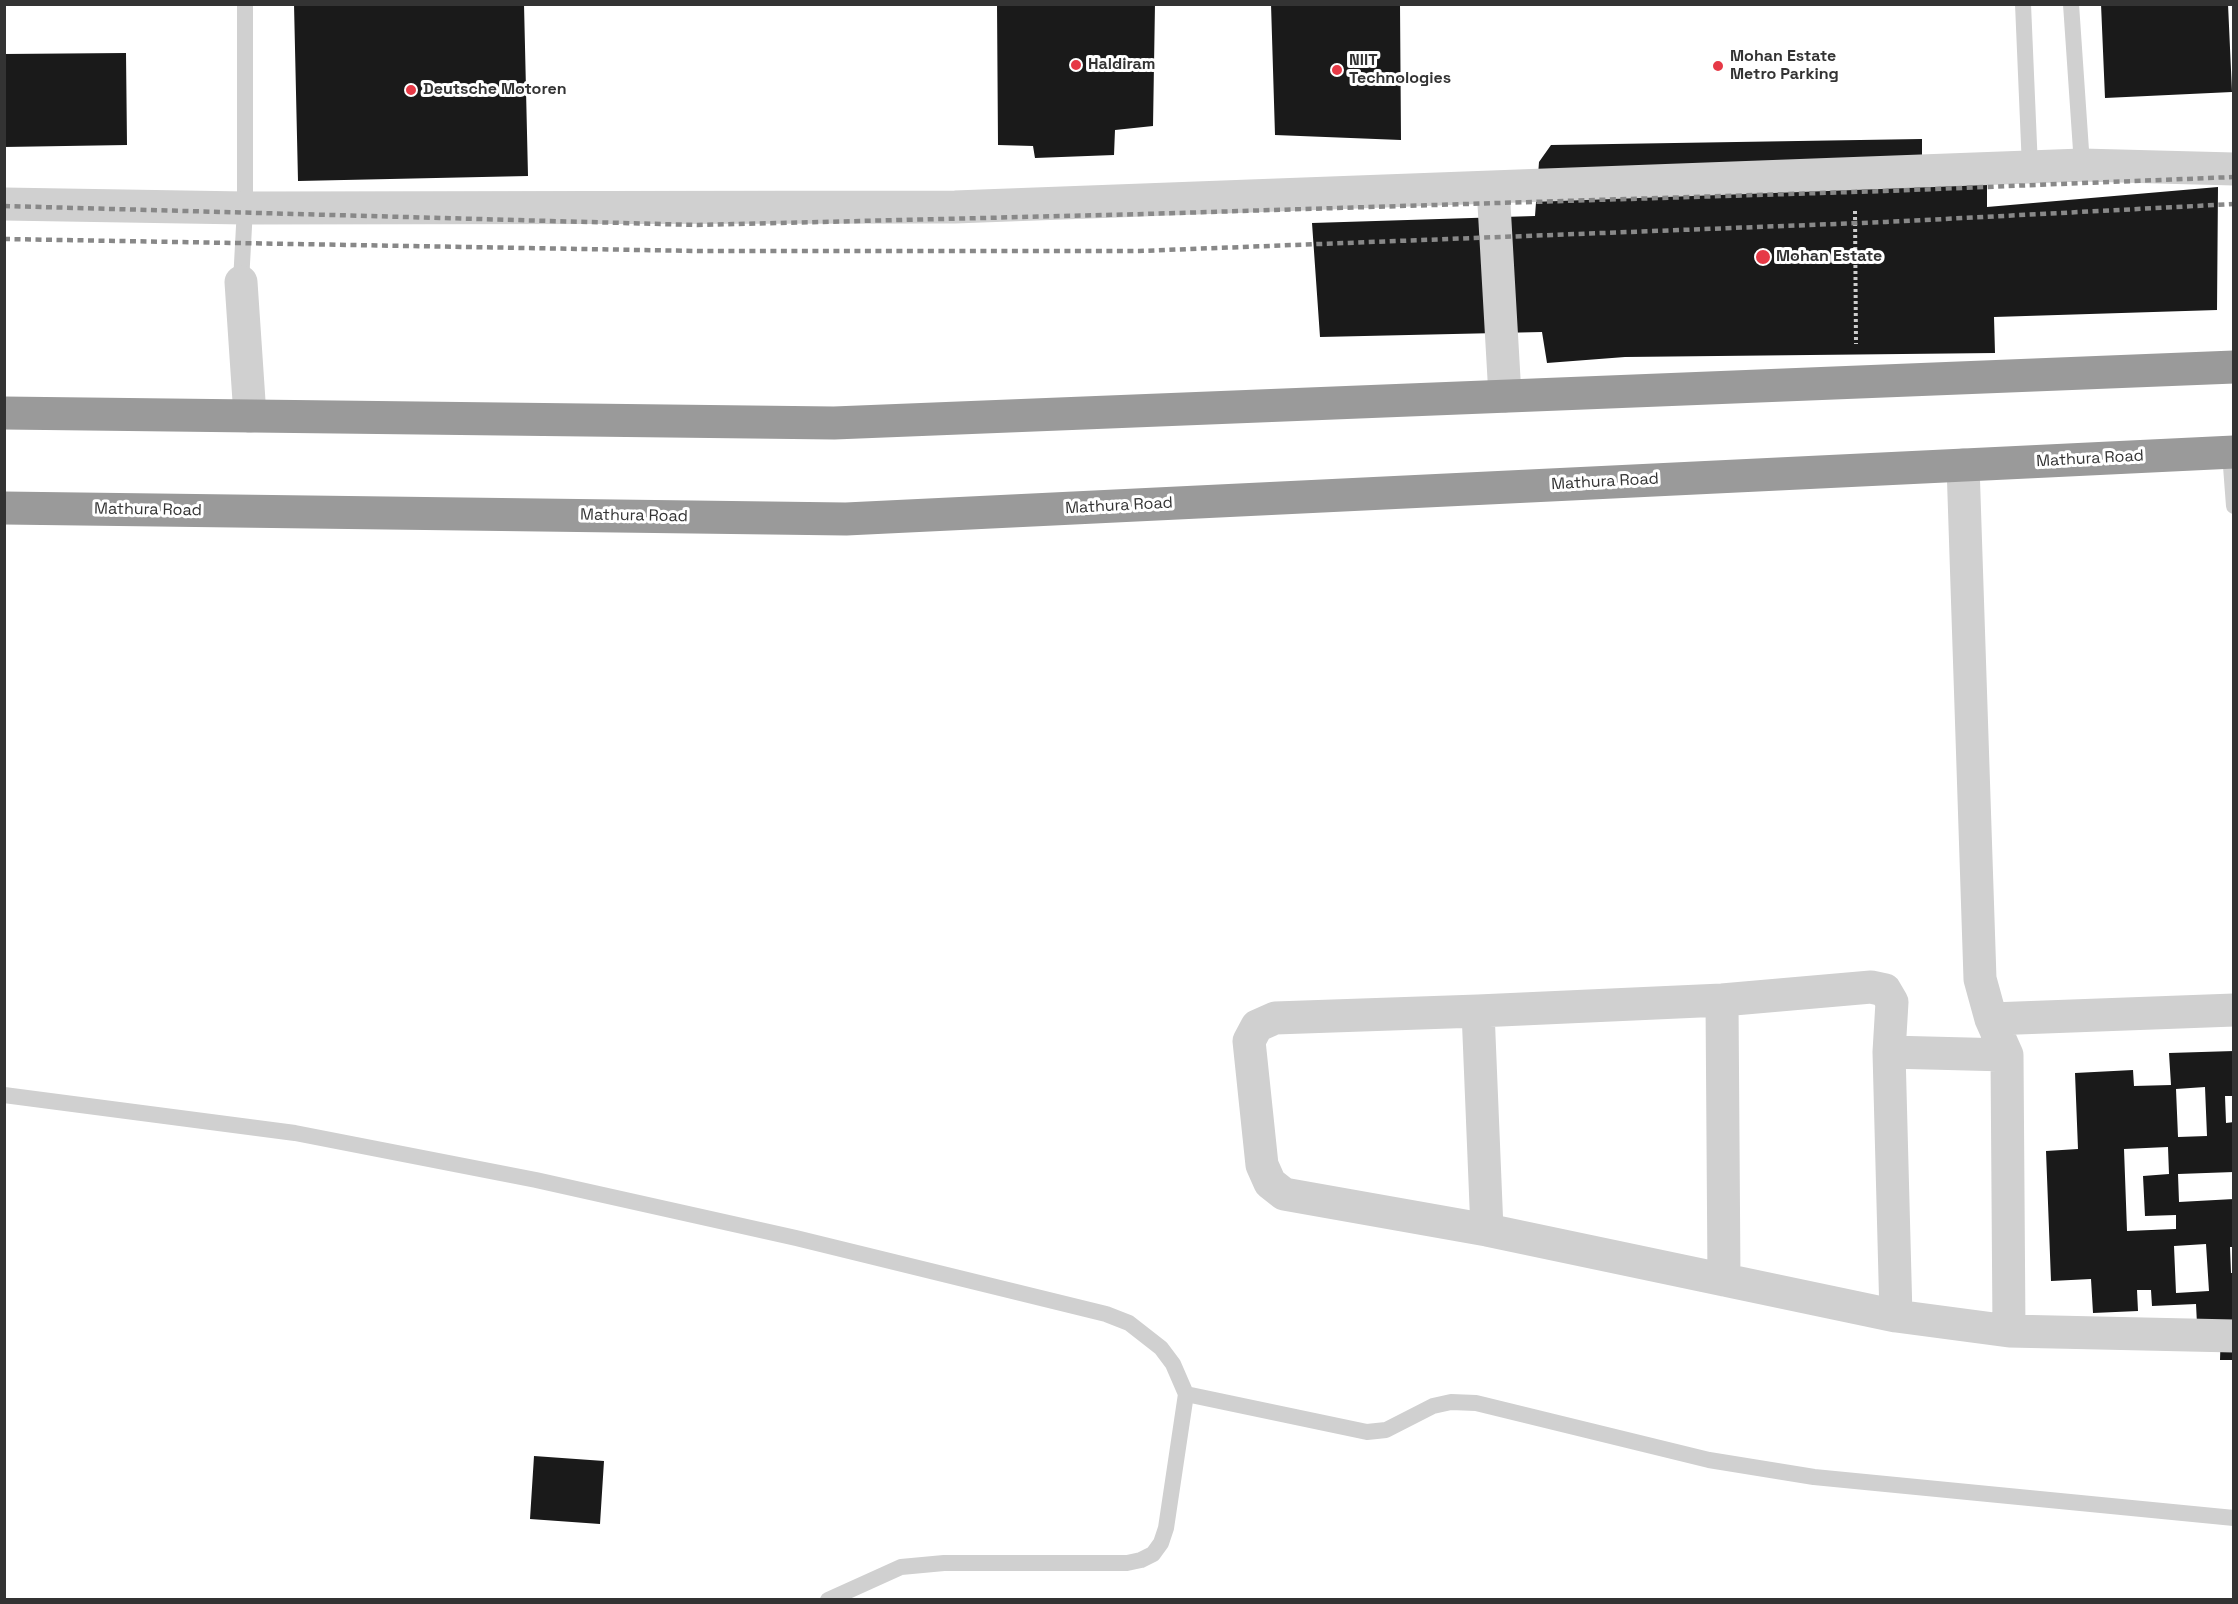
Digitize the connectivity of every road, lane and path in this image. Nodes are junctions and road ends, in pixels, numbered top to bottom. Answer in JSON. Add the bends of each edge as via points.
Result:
{"nodes":[{"id":1,"x":244,"y":4,"type":"edge"},
{"id":2,"x":2023,"y":4,"type":"edge"},
{"id":3,"x":2071,"y":4,"type":"edge"},
{"id":4,"x":2082,"y":165,"type":"junction"},
{"id":5,"x":2030,"y":168,"type":"junction"},
{"id":6,"x":2234,"y":169,"type":"edge"},
{"id":7,"x":1855,"y":174,"type":"junction"},
{"id":8,"x":1493,"y":187,"type":"junction"},
{"id":9,"x":4,"y":204,"type":"edge"},
{"id":10,"x":245,"y":208,"type":"junction"},
{"id":11,"x":241,"y":282,"type":"joint"},
{"id":12,"x":2234,"y":367,"type":"edge"},
{"id":13,"x":1856,"y":382,"type":"junction"},
{"id":14,"x":1504,"y":396,"type":"junction"},
{"id":15,"x":4,"y":413,"type":"edge"},
{"id":16,"x":250,"y":416,"type":"junction"},
{"id":17,"x":2232,"y":452,"type":"edge"},
{"id":18,"x":1963,"y":465,"type":"junction"},
{"id":19,"x":2234,"y":506,"type":"edge"},
{"id":20,"x":4,"y":508,"type":"edge"},
{"id":21,"x":1722,"y":1000,"type":"junction"},
{"id":22,"x":2234,"y":1010,"type":"edge"},
{"id":23,"x":1478,"y":1011,"type":"junction"},
{"id":24,"x":1991,"y":1019,"type":"junction"},
{"id":25,"x":1889,"y":1052,"type":"junction"},
{"id":26,"x":2007,"y":1055,"type":"junction"},
{"id":27,"x":4,"y":1095,"type":"edge"},
{"id":28,"x":1487,"y":1230,"type":"junction"},
{"id":29,"x":1724,"y":1280,"type":"junction"},
{"id":30,"x":1896,"y":1316,"type":"junction"},
{"id":31,"x":2009,"y":1331,"type":"junction"},
{"id":32,"x":2234,"y":1336,"type":"edge"},
{"id":33,"x":1186,"y":1394,"type":"junction"},
{"id":34,"x":2234,"y":1518,"type":"edge"},
{"id":35,"x":828,"y":1599,"type":"edge"}],
"edges":[{"from":1,"to":10,"type":"lane"},
{"from":2,"to":5,"type":"lane"},
{"from":3,"to":4,"type":"lane"},
{"from":4,"to":5,"type":"street"},
{"from":4,"to":6,"type":"street"},
{"from":5,"to":7,"type":"street"},
{"from":7,"to":8,"type":"street"},
{"from":7,"to":13,"type":"path"},
{"from":8,"to":10,"type":"street","via":[[955,207]]},
{"from":8,"to":14,"type":"street"},
{"from":9,"to":10,"type":"street"},
{"from":10,"to":11,"type":"lane"},
{"from":11,"to":16,"type":"street"},
{"from":12,"to":13,"type":"highway"},
{"from":13,"to":14,"type":"highway"},
{"from":14,"to":16,"type":"highway","via":[[834,423]]},
{"from":15,"to":16,"type":"highway"},
{"from":17,"to":18,"type":"highway","name":"Mathura Road"},
{"from":17,"to":19,"type":"lane"},
{"from":18,"to":20,"type":"highway","name":"Mathura Road","via":[[846,519]]},
{"from":18,"to":24,"type":"street","via":[[1980,979]]},
{"from":21,"to":23,"type":"street"},
{"from":21,"to":25,"type":"street","via":[[1871,987],[1885,990],[1892,1002]]},
{"from":21,"to":29,"type":"street"},
{"from":22,"to":24,"type":"street"},
{"from":23,"to":28,"type":"street"},
{"from":23,"to":28,"type":"street","via":[[1275,1018],[1257,1026],[1250,1041],[1262,1165],[1270,1183],[1284,1194]]},
{"from":24,"to":26,"type":"street"},
{"from":25,"to":26,"type":"street"},
{"from":25,"to":30,"type":"street"},
{"from":26,"to":31,"type":"street"},
{"from":27,"to":33,"type":"lane","via":[[296,1133],[536,1180],[796,1238],[1106,1314],[1129,1323],[1161,1348]]},
{"from":28,"to":29,"type":"street"},
{"from":29,"to":30,"type":"street"},
{"from":30,"to":31,"type":"street"},
{"from":31,"to":32,"type":"street"},
{"from":33,"to":34,"type":"lane","via":[[1367,1432],[1386,1430],[1433,1406],[1451,1402],[1476,1404],[1709,1460],[1814,1477]]},
{"from":33,"to":35,"type":"lane","via":[[1166,1528],[1153,1554],[1128,1563],[944,1563],[901,1567]]}]}
